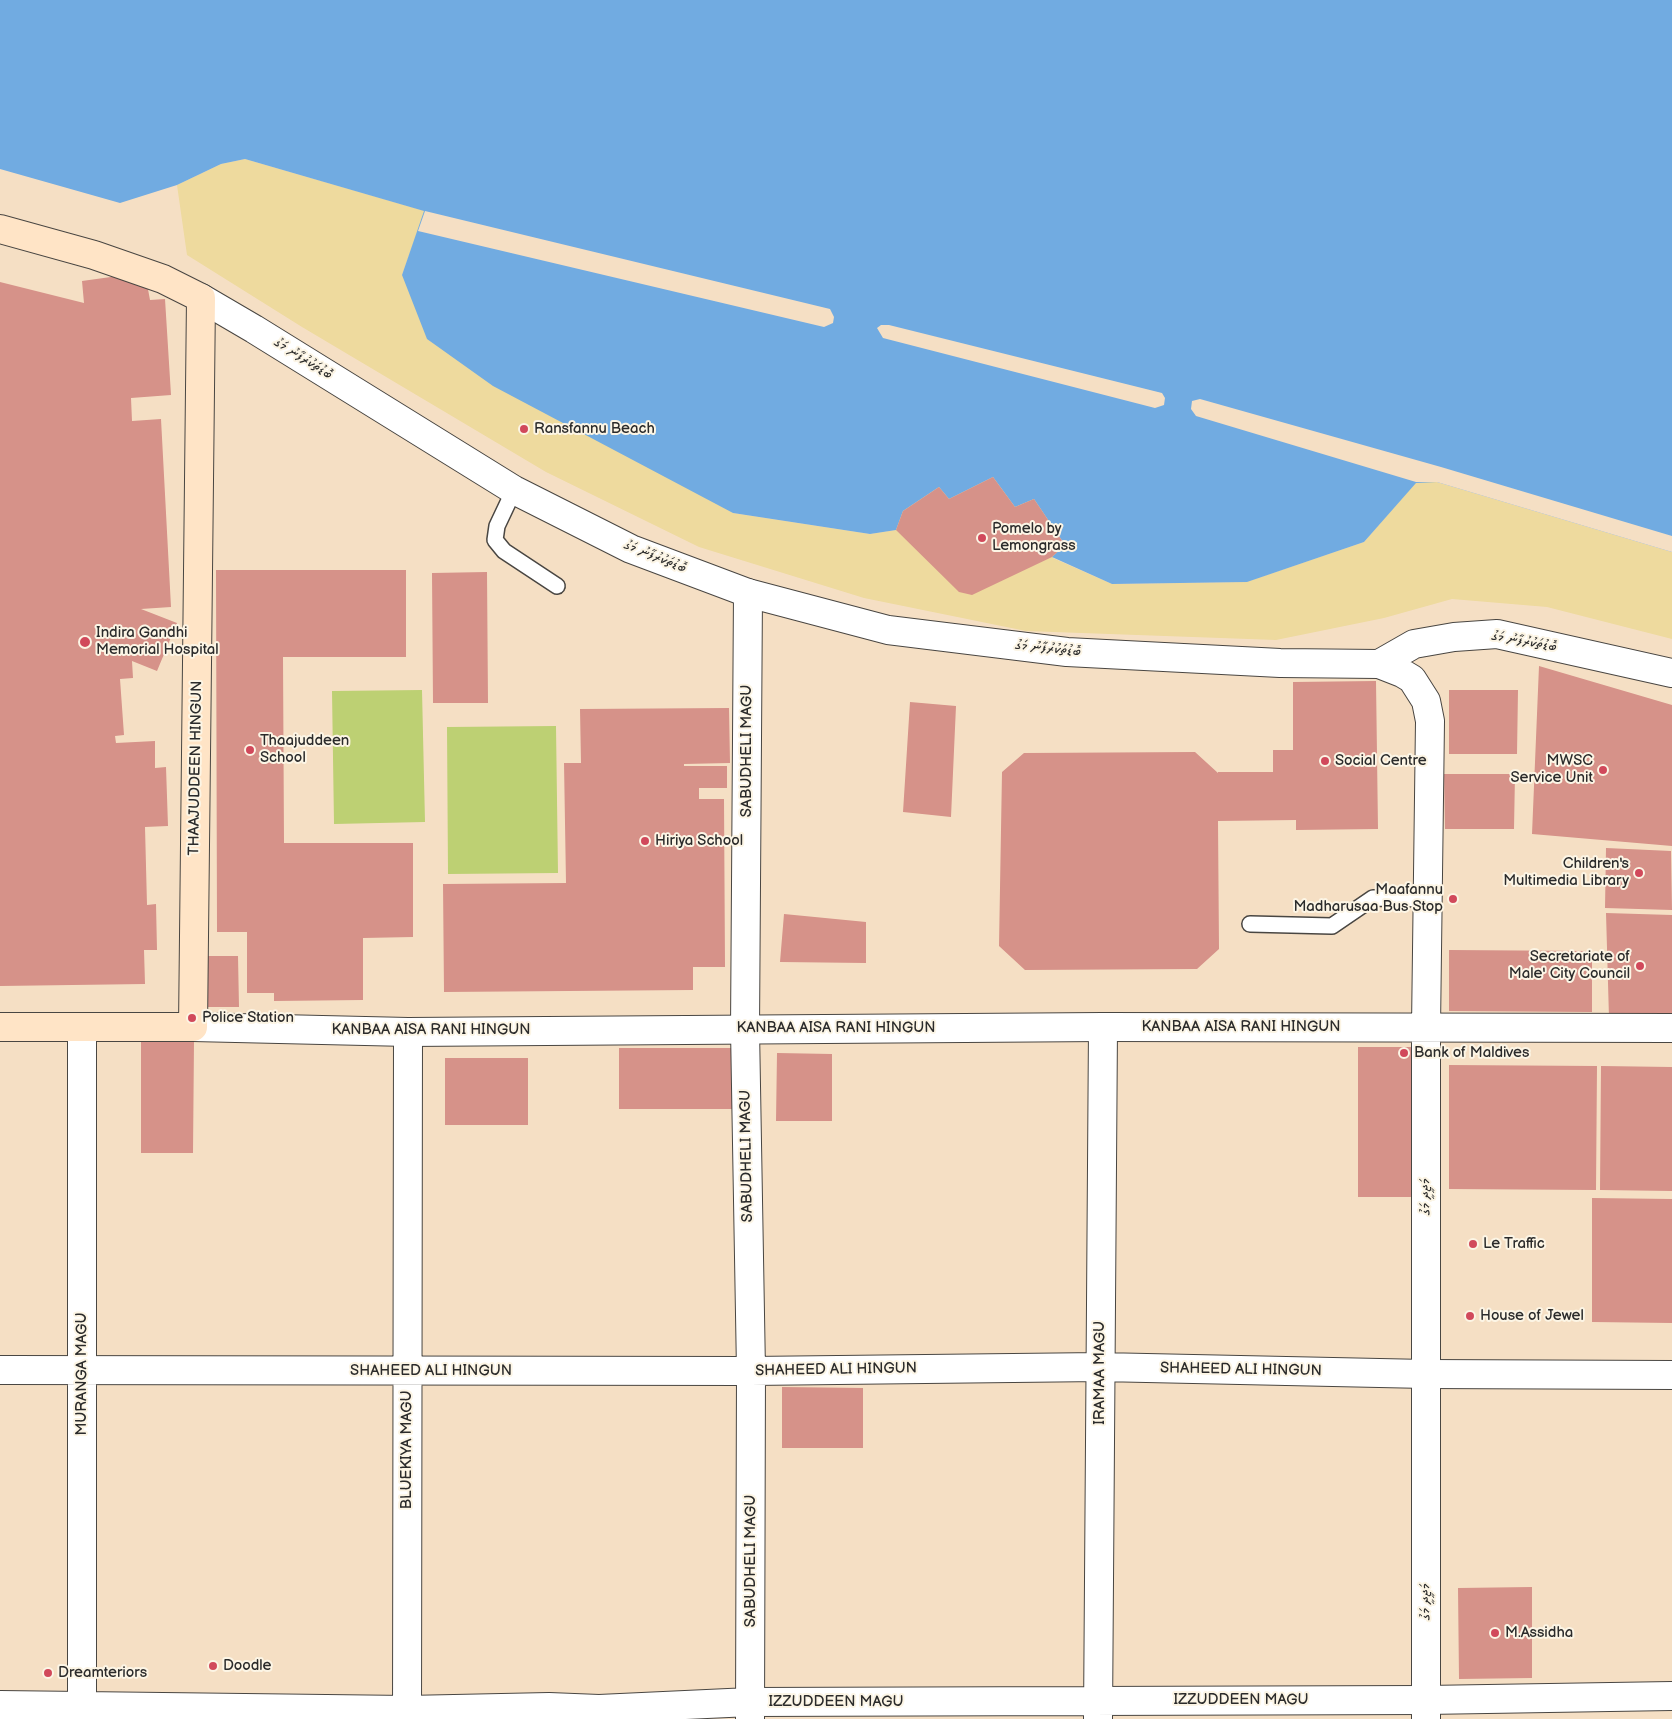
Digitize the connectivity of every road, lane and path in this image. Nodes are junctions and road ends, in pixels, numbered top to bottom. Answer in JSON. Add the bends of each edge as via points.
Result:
{"nodes":[{"id":1,"x":0,"y":229,"type":"edge"},
{"id":2,"x":201,"y":298,"type":"junction"},
{"id":3,"x":514,"y":490,"type":"junction"},
{"id":4,"x":557,"y":586,"type":"dead end"},
{"id":5,"x":748,"y":593,"type":"junction"},
{"id":6,"x":1379,"y":664,"type":"junction"},
{"id":7,"x":1672,"y":673,"type":"edge"},
{"id":8,"x":1412,"y":679,"type":"joint"},
{"id":9,"x":1428,"y":899,"type":"junction"},
{"id":10,"x":1250,"y":924,"type":"dead end"},
{"id":11,"x":193,"y":1027,"type":"junction"},
{"id":12,"x":1103,"y":1027,"type":"junction"},
{"id":13,"x":1426,"y":1027,"type":"junction"},
{"id":14,"x":0,"y":1028,"type":"edge"},
{"id":15,"x":82,"y":1028,"type":"junction"},
{"id":16,"x":1672,"y":1028,"type":"edge"},
{"id":17,"x":745,"y":1029,"type":"junction"},
{"id":18,"x":408,"y":1032,"type":"junction"},
{"id":19,"x":1100,"y":1367,"type":"junction"},
{"id":20,"x":0,"y":1370,"type":"edge"},
{"id":21,"x":82,"y":1370,"type":"junction"},
{"id":22,"x":407,"y":1371,"type":"junction"},
{"id":23,"x":751,"y":1371,"type":"junction"},
{"id":24,"x":1426,"y":1374,"type":"junction"},
{"id":25,"x":1672,"y":1375,"type":"edge"},
{"id":26,"x":1672,"y":1696,"type":"edge"},
{"id":27,"x":0,"y":1705,"type":"edge"},
{"id":28,"x":1098,"y":1710,"type":"edge"},
{"id":29,"x":1426,"y":1710,"type":"edge"},
{"id":30,"x":750,"y":1711,"type":"edge"},
{"id":31,"x":82,"y":1712,"type":"edge"},
{"id":32,"x":407,"y":1714,"type":"edge"}],
"edges":[{"from":1,"to":2,"type":"main road","name":"ބޮޑުތަކުރުފާނު މަގު","via":[[94,255],[163,279]]},
{"from":2,"to":3,"type":"street","name":"ބޮޑުތަކުރުފާނު މަގު"},
{"from":2,"to":11,"type":"main road","name":"THAAJUDDEEN HINGUN"},
{"from":3,"to":4,"type":"lane","via":[[497,526],[495,540],[504,551]]},
{"from":3,"to":5,"type":"street","name":"ބޮޑުތަކުރުފާނު މަގު","via":[[631,548]]},
{"from":5,"to":6,"type":"street","name":"ބޮޑުތަކުރުފާނު މަގު","via":[[888,630],[1067,652],[1280,663]]},
{"from":5,"to":17,"type":"street","name":"SABUDHELI MAGU"},
{"from":6,"to":7,"type":"street","name":"ބޮޑުތަކުރުފާނު މަގު","via":[[1414,644],[1496,634]]},
{"from":6,"to":8,"type":"street","name":"ބޮޑުތަކުރުފާނު މަގު"},
{"from":8,"to":9,"type":"street","name":"މަޖީދީ މަގު","via":[[1426,701],[1430,721]]},
{"from":9,"to":10,"type":"lane","via":[[1373,898],[1332,926]]},
{"from":9,"to":13,"type":"street","name":"މަޖީދީ މަގު"},
{"from":11,"to":15,"type":"main road","name":"KANBAA AISA RANI HINGUN"},
{"from":11,"to":18,"type":"street","name":"KANBAA AISA RANI HINGUN"},
{"from":12,"to":13,"type":"street","name":"KANBAA AISA RANI HINGUN"},
{"from":12,"to":17,"type":"street","name":"KANBAA AISA RANI HINGUN"},
{"from":12,"to":19,"type":"street","name":"IRAMAA MAGU"},
{"from":13,"to":16,"type":"street","name":"KANBAA AISA RANI HINGUN"},
{"from":13,"to":24,"type":"street","name":"މަޖީދީ މަގު"},
{"from":14,"to":15,"type":"main road","name":"KANBAA AISA RANI HINGUN"},
{"from":15,"to":21,"type":"street","name":"MURANGA MAGU"},
{"from":17,"to":18,"type":"street","name":"KANBAA AISA RANI HINGUN"},
{"from":17,"to":23,"type":"street","name":"SABUDHELI MAGU"},
{"from":18,"to":22,"type":"street","name":"BLUEKIYA MAGU"},
{"from":19,"to":23,"type":"street","name":"SHAHEED ALI HINGUN"},
{"from":19,"to":24,"type":"street","name":"SHAHEED ALI HINGUN"},
{"from":19,"to":28,"type":"street","name":"IRAMAA MAGU"},
{"from":20,"to":21,"type":"street","name":"SHAHEED ALI HINGUN"},
{"from":21,"to":22,"type":"street","name":"SHAHEED ALI HINGUN"},
{"from":21,"to":31,"type":"street","name":"MURANGA MAGU"},
{"from":22,"to":23,"type":"street","name":"SHAHEED ALI HINGUN"},
{"from":22,"to":32,"type":"street","name":"BLUEKIYA MAGU"},
{"from":23,"to":30,"type":"street","name":"SABUDHELI MAGU"},
{"from":24,"to":25,"type":"street","name":"SHAHEED ALI HINGUN"},
{"from":24,"to":29,"type":"street","name":"މަޖީދީ މަގު"},
{"from":26,"to":29,"type":"street","name":"IZZUDDEEN MAGU"},
{"from":27,"to":31,"type":"street","name":"IZZUDDEEN MAGU"},
{"from":28,"to":29,"type":"street","name":"IZZUDDEEN MAGU"},
{"from":28,"to":30,"type":"street","name":"IZZUDDEEN MAGU"},
{"from":30,"to":32,"type":"street","name":"IZZUDDEEN MAGU","via":[[549,1707]]},
{"from":31,"to":32,"type":"street","name":"IZZUDDEEN MAGU"}]}
